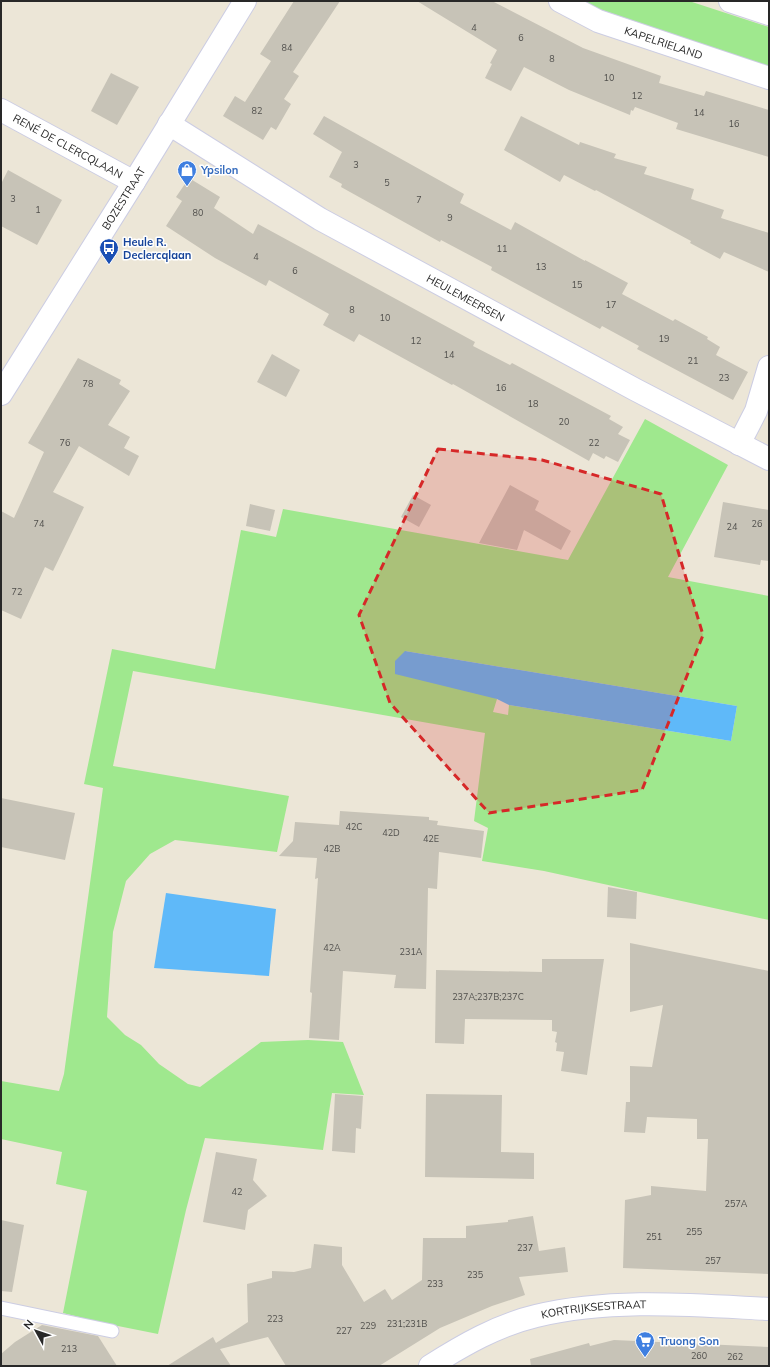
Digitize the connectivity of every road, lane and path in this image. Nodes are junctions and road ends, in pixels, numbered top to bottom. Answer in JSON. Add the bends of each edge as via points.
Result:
{"nodes":[{"id":1,"x":245,"y":1,"type":"edge"},
{"id":2,"x":560,"y":1,"type":"edge"},
{"id":3,"x":730,"y":1,"type":"edge"},
{"id":4,"x":769,"y":14,"type":"edge"},
{"id":5,"x":769,"y":78,"type":"edge"},
{"id":6,"x":1,"y":110,"type":"edge"},
{"id":7,"x":169,"y":124,"type":"junction"},
{"id":8,"x":134,"y":182,"type":"junction"},
{"id":9,"x":769,"y":367,"type":"edge"},
{"id":10,"x":1,"y":394,"type":"edge"},
{"id":11,"x":739,"y":444,"type":"junction"},
{"id":12,"x":769,"y":459,"type":"edge"},
{"id":13,"x":1,"y":1308,"type":"edge"},
{"id":14,"x":769,"y":1309,"type":"edge"},
{"id":15,"x":112,"y":1330,"type":"dead end"},
{"id":16,"x":430,"y":1366,"type":"edge"}],
"edges":[{"from":1,"to":7,"type":"street","name":"BOZESTRAAT"},
{"from":2,"to":5,"type":"street","name":"KAPELRIELAND","via":[[598,21]]},
{"from":3,"to":4,"type":"street"},
{"from":6,"to":8,"type":"street","name":"RENÉ DE CLERCQLAAN"},
{"from":7,"to":8,"type":"street","name":"BOZESTRAAT"},
{"from":7,"to":11,"type":"street","name":"HEULEMEERSEN","via":[[320,219]]},
{"from":8,"to":10,"type":"street","name":"BOZESTRAAT"},
{"from":9,"to":11,"type":"street","via":[[756,411]]},
{"from":11,"to":12,"type":"street","name":"HEULEMEERSEN"},
{"from":13,"to":15,"type":"lane"},
{"from":14,"to":16,"type":"street","name":"KORTRIJKSESTRAAT","via":[[647,1304],[582,1308],[536,1316],[503,1327],[466,1344]]}]}
